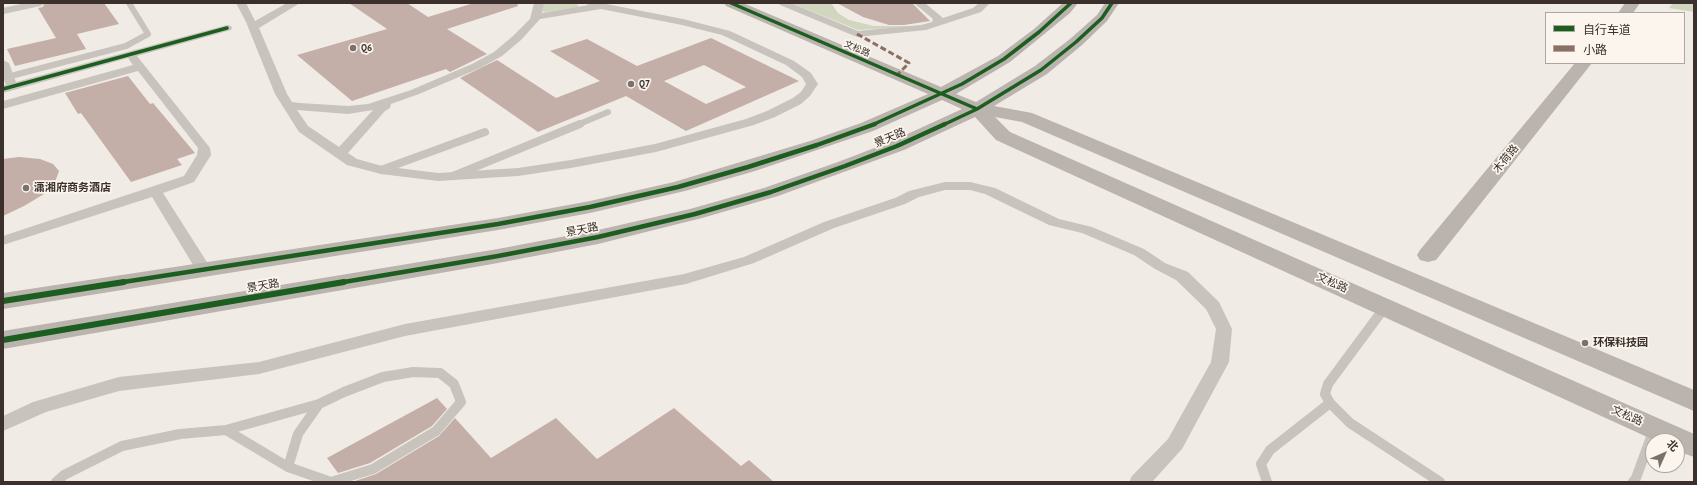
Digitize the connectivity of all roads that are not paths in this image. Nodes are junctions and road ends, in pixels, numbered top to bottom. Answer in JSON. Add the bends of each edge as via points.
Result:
{"nodes":[{"id":1,"x":40,"y":3,"type":"edge"},
{"id":2,"x":128,"y":3,"type":"edge"},
{"id":3,"x":241,"y":3,"type":"edge"},
{"id":4,"x":295,"y":3,"type":"edge"},
{"id":5,"x":539,"y":3,"type":"edge"},
{"id":6,"x":732,"y":3,"type":"edge"},
{"id":7,"x":783,"y":3,"type":"edge"},
{"id":8,"x":919,"y":3,"type":"edge"},
{"id":9,"x":985,"y":3,"type":"edge"},
{"id":10,"x":1071,"y":3,"type":"edge"},
{"id":11,"x":1112,"y":3,"type":"edge"},
{"id":12,"x":1633,"y":3,"type":"edge"},
{"id":13,"x":596,"y":5,"type":"edge"},
{"id":14,"x":3,"y":11,"type":"edge"},
{"id":15,"x":1626,"y":12,"type":"edge"},
{"id":16,"x":537,"y":17,"type":"junction"},
{"id":17,"x":936,"y":24,"type":"junction"},
{"id":18,"x":253,"y":27,"type":"junction"},
{"id":19,"x":227,"y":28,"type":"dead end"},
{"id":20,"x":130,"y":54,"type":"junction"},
{"id":21,"x":3,"y":63,"type":"edge"},
{"id":22,"x":1583,"y":64,"type":"edge"},
{"id":23,"x":140,"y":67,"type":"junction"},
{"id":24,"x":3,"y":78,"type":"edge"},
{"id":25,"x":8,"y":88,"type":"edge"},
{"id":26,"x":942,"y":94,"type":"junction"},
{"id":27,"x":396,"y":99,"type":"junction"},
{"id":28,"x":3,"y":105,"type":"edge"},
{"id":29,"x":288,"y":105,"type":"junction"},
{"id":30,"x":977,"y":109,"type":"junction"},
{"id":31,"x":608,"y":112,"type":"dead end"},
{"id":32,"x":485,"y":132,"type":"dead end"},
{"id":33,"x":340,"y":154,"type":"junction"},
{"id":34,"x":381,"y":170,"type":"junction"},
{"id":35,"x":452,"y":176,"type":"junction"},
{"id":36,"x":155,"y":192,"type":"junction"},
{"id":37,"x":3,"y":241,"type":"edge"},
{"id":38,"x":1428,"y":255,"type":"dead end"},
{"id":39,"x":204,"y":270,"type":"junction"},
{"id":40,"x":3,"y":301,"type":"edge"},
{"id":41,"x":1385,"y":307,"type":"junction"},
{"id":42,"x":3,"y":340,"type":"edge"},
{"id":43,"x":1694,"y":401,"type":"edge"},
{"id":44,"x":1330,"y":403,"type":"junction"},
{"id":45,"x":319,"y":404,"type":"junction"},
{"id":46,"x":3,"y":424,"type":"edge"},
{"id":47,"x":1654,"y":428,"type":"junction"},
{"id":48,"x":226,"y":430,"type":"junction"},
{"id":49,"x":1694,"y":446,"type":"edge"},
{"id":50,"x":288,"y":467,"type":"junction"},
{"id":51,"x":56,"y":482,"type":"edge"},
{"id":52,"x":331,"y":482,"type":"edge"},
{"id":53,"x":1139,"y":482,"type":"edge"},
{"id":54,"x":1267,"y":482,"type":"edge"},
{"id":55,"x":1440,"y":482,"type":"edge"},
{"id":56,"x":1633,"y":482,"type":"edge"}],
"edges":[{"from":1,"to":14,"type":"lane"},
{"from":2,"to":24,"type":"lane","via":[[148,34],[126,46]]},
{"from":3,"to":18,"type":"street"},
{"from":4,"to":18,"type":"street"},
{"from":5,"to":16,"type":"street"},
{"from":6,"to":26,"type":"street","name":"文松路"},
{"from":7,"to":17,"type":"street","via":[[857,34],[922,28]]},
{"from":8,"to":17,"type":"street","via":[[938,18]]},
{"from":9,"to":17,"type":"street","via":[[977,10]]},
{"from":10,"to":26,"type":"street","name":"景天路","via":[[1004,59]]},
{"from":11,"to":30,"type":"street","name":"景天路","via":[[1102,18],[1041,70]]},
{"from":12,"to":15,"type":"street"},
{"from":13,"to":16,"type":"street"},
{"from":13,"to":35,"type":"street","via":[[726,33],[790,64],[807,75],[812,84],[806,94],[778,111],[750,122],[656,148],[518,172]]},
{"from":16,"to":27,"type":"street","via":[[498,54],[476,66]]},
{"from":18,"to":29,"type":"street"},
{"from":19,"to":20,"type":"street"},
{"from":20,"to":23,"type":"street"},
{"from":20,"to":25,"type":"street"},
{"from":21,"to":25,"type":"street"},
{"from":22,"to":38,"type":"street","name":"木荷路"},
{"from":23,"to":28,"type":"street"},
{"from":23,"to":36,"type":"street","via":[[204,148],[204,155],[188,179]]},
{"from":26,"to":30,"type":"street","name":"文松路"},
{"from":26,"to":39,"type":"street","name":"景天路","via":[[867,127],[817,145],[678,187],[590,207],[505,222]]},
{"from":27,"to":29,"type":"street","via":[[348,110]]},
{"from":27,"to":33,"type":"street","via":[[381,108]]},
{"from":29,"to":33,"type":"street","via":[[303,129]]},
{"from":30,"to":41,"type":"street","name":"文松路","via":[[1002,136]]},
{"from":30,"to":42,"type":"street","name":"景天路","via":[[897,146],[845,166],[771,192],[696,214],[598,237],[498,256]]},
{"from":30,"to":43,"type":"street","name":"文松路","via":[[1026,117]]},
{"from":31,"to":35,"type":"lane"},
{"from":32,"to":34,"type":"lane"},
{"from":33,"to":34,"type":"street","via":[[352,162]]},
{"from":34,"to":35,"type":"street","via":[[438,177]]},
{"from":36,"to":37,"type":"street"},
{"from":36,"to":39,"type":"street"},
{"from":39,"to":40,"type":"street","name":"景天路"},
{"from":41,"to":44,"type":"lane","via":[[1328,384],[1325,394]]},
{"from":41,"to":47,"type":"street","name":"文松路"},
{"from":44,"to":54,"type":"lane","via":[[1270,450],[1261,464]]},
{"from":44,"to":55,"type":"lane","via":[[1350,423]]},
{"from":45,"to":48,"type":"lane"},
{"from":45,"to":50,"type":"lane","via":[[298,434]]},
{"from":45,"to":52,"type":"lane","via":[[383,377],[413,372],[440,373],[454,384],[461,402],[436,431],[373,469]]},
{"from":46,"to":53,"type":"street","via":[[40,407],[119,384],[259,368],[405,330],[686,279],[749,260],[829,225],[914,194],[945,186],[970,186],[990,191],[1054,222],[1087,230],[1139,252],[1182,276],[1213,306],[1224,329],[1220,362],[1175,444]]},
{"from":47,"to":49,"type":"street","name":"文松路"},
{"from":47,"to":56,"type":"lane"},
{"from":48,"to":50,"type":"lane"},
{"from":48,"to":51,"type":"lane","via":[[180,434],[122,446],[64,475]]},
{"from":50,"to":52,"type":"lane"}]}
